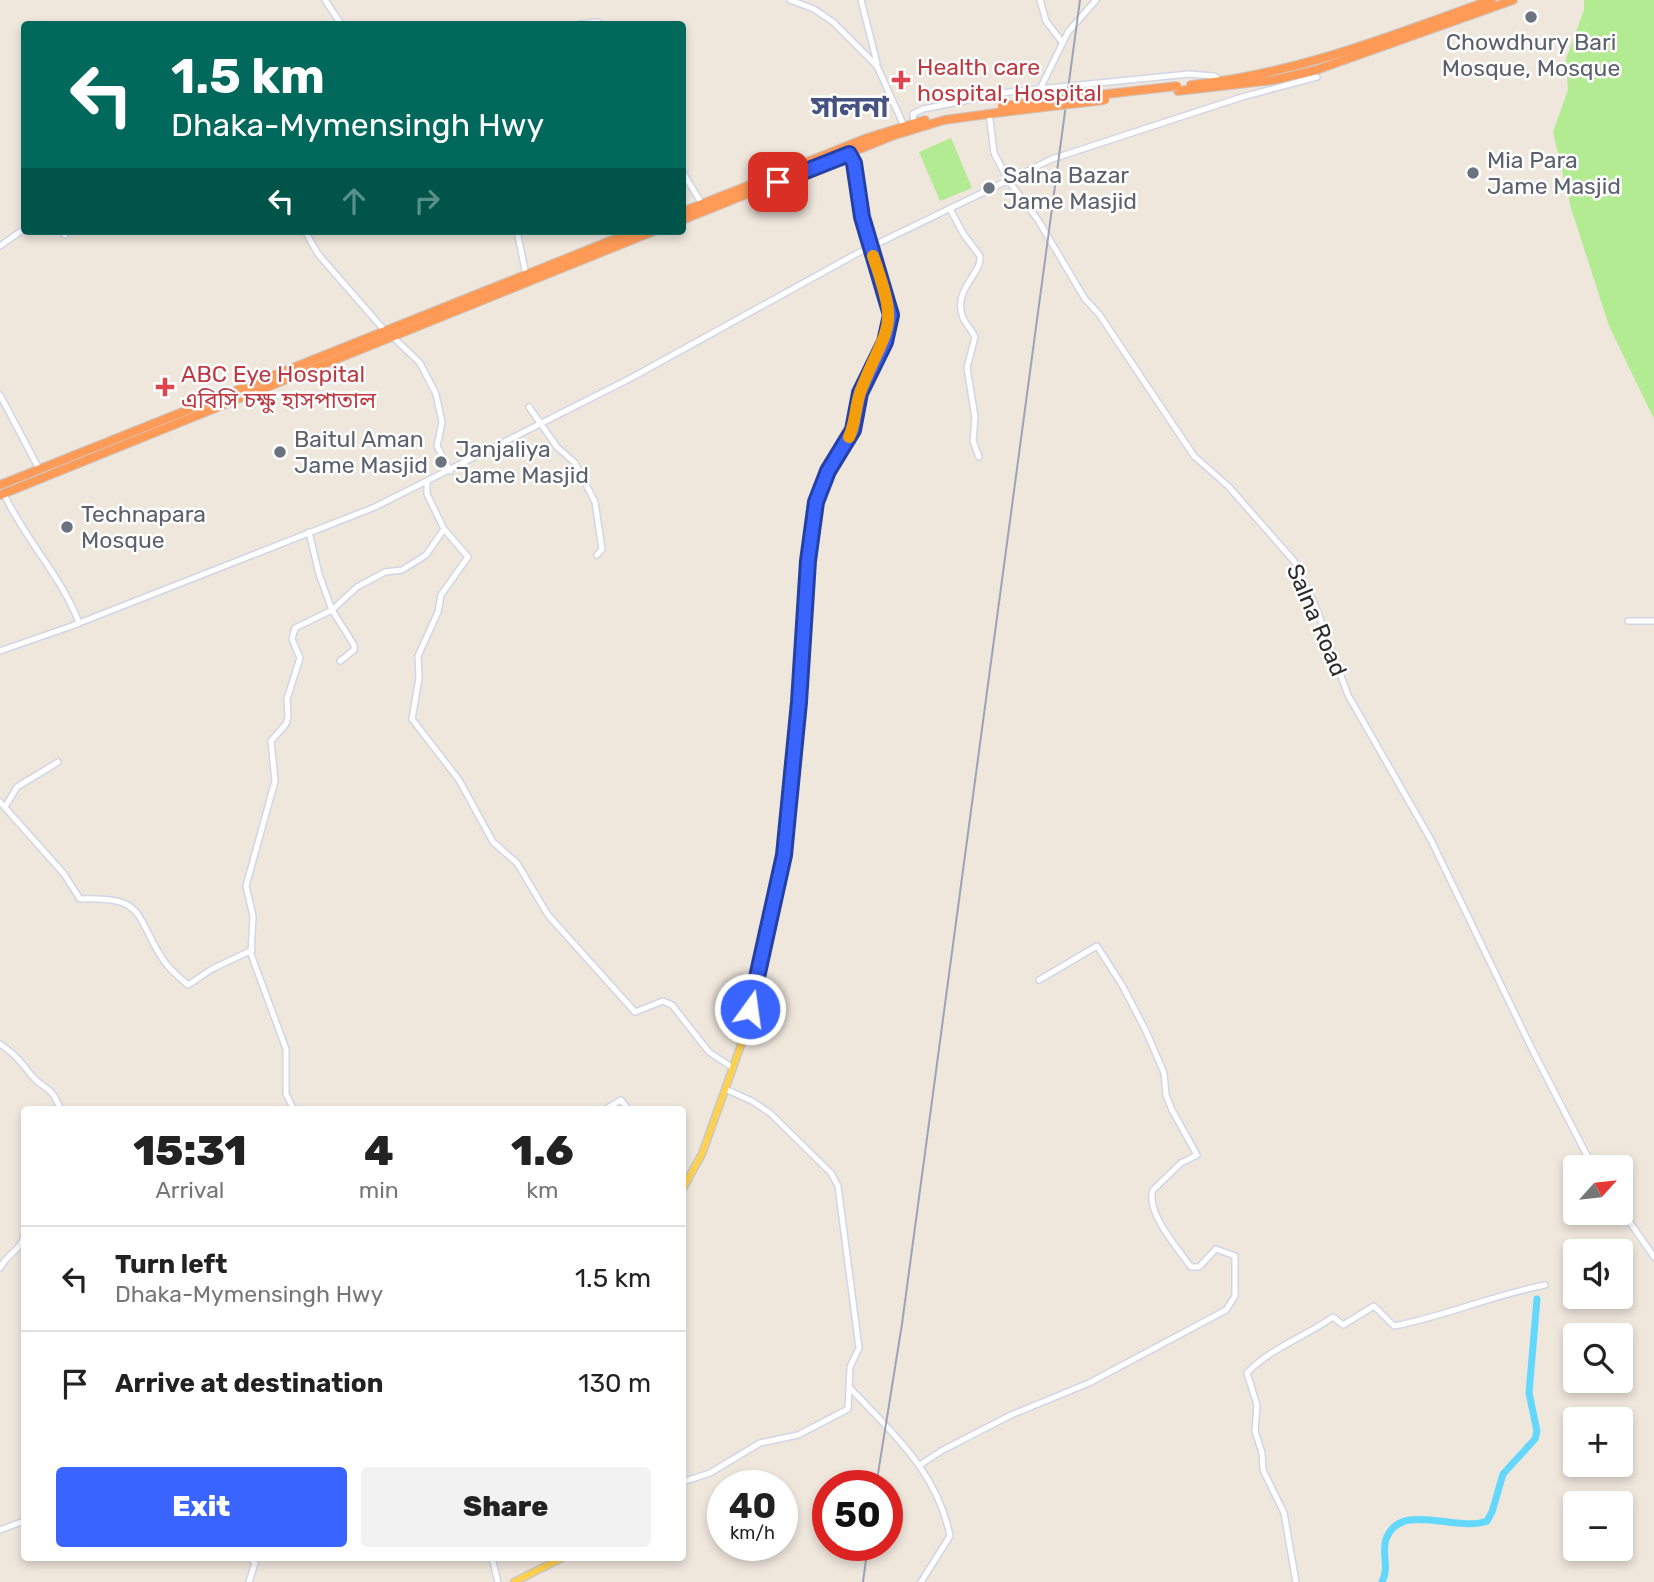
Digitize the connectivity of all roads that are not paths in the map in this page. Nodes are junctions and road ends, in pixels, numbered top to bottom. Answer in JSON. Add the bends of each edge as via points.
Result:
{"nodes":[{"id":1,"x":325,"y":0,"type":"edge"},
{"id":2,"x":790,"y":0,"type":"edge"},
{"id":3,"x":861,"y":0,"type":"edge"},
{"id":4,"x":1041,"y":0,"type":"edge"},
{"id":5,"x":1096,"y":0,"type":"edge"},
{"id":6,"x":1490,"y":0,"type":"edge"},
{"id":7,"x":1513,"y":0,"type":"edge"},
{"id":8,"x":339,"y":21,"type":"edge"},
{"id":9,"x":1062,"y":42,"type":"junction"},
{"id":10,"x":877,"y":66,"type":"junction"},
{"id":11,"x":1317,"y":77,"type":"dead end"},
{"id":12,"x":1221,"y":82,"type":"junction"},
{"id":13,"x":1040,"y":89,"type":"junction"},
{"id":14,"x":1177,"y":89,"type":"junction"},
{"id":15,"x":1002,"y":109,"type":"junction"},
{"id":16,"x":989,"y":113,"type":"junction"},
{"id":17,"x":914,"y":123,"type":"junction"},
{"id":18,"x":904,"y":126,"type":"junction"},
{"id":19,"x":849,"y":154,"type":"junction"},
{"id":20,"x":686,"y":178,"type":"edge"},
{"id":21,"x":1008,"y":180,"type":"junction"},
{"id":22,"x":702,"y":205,"type":"junction"},
{"id":23,"x":950,"y":209,"type":"junction"},
{"id":24,"x":686,"y":211,"type":"edge"},
{"id":25,"x":686,"y":218,"type":"edge"},
{"id":26,"x":21,"y":231,"type":"edge"},
{"id":27,"x":307,"y":235,"type":"edge"},
{"id":28,"x":518,"y":235,"type":"edge"},
{"id":29,"x":625,"y":235,"type":"edge"},
{"id":30,"x":644,"y":235,"type":"edge"},
{"id":31,"x":0,"y":246,"type":"edge"},
{"id":32,"x":870,"y":248,"type":"junction"},
{"id":33,"x":526,"y":275,"type":"junction"},
{"id":34,"x":385,"y":331,"type":"junction"},
{"id":35,"x":393,"y":337,"type":"junction"},
{"id":36,"x":0,"y":395,"type":"edge"},
{"id":37,"x":529,"y":407,"type":"dead end"},
{"id":38,"x":541,"y":424,"type":"junction"},
{"id":39,"x":979,"y":457,"type":"dead end"},
{"id":40,"x":40,"y":469,"type":"junction"},
{"id":41,"x":450,"y":471,"type":"junction"},
{"id":42,"x":427,"y":482,"type":"junction"},
{"id":43,"x":1,"y":491,"type":"edge"},
{"id":44,"x":444,"y":529,"type":"junction"},
{"id":45,"x":309,"y":532,"type":"junction"},
{"id":46,"x":597,"y":555,"type":"dead end"},
{"id":47,"x":332,"y":610,"type":"junction"},
{"id":48,"x":1628,"y":621,"type":"dead end"},
{"id":49,"x":1654,"y":621,"type":"edge"},
{"id":50,"x":79,"y":623,"type":"junction"},
{"id":51,"x":0,"y":651,"type":"edge"},
{"id":52,"x":340,"y":661,"type":"dead end"},
{"id":53,"x":58,"y":762,"type":"dead end"},
{"id":54,"x":2,"y":804,"type":"edge"},
{"id":55,"x":252,"y":950,"type":"junction"},
{"id":56,"x":1039,"y":981,"type":"dead end"},
{"id":57,"x":0,"y":1044,"type":"edge"},
{"id":58,"x":733,"y":1068,"type":"junction"},
{"id":59,"x":725,"y":1089,"type":"junction"},
{"id":60,"x":59,"y":1106,"type":"edge"},
{"id":61,"x":292,"y":1106,"type":"edge"},
{"id":62,"x":611,"y":1106,"type":"edge"},
{"id":63,"x":625,"y":1106,"type":"edge"},
{"id":64,"x":1587,"y":1155,"type":"edge"},
{"id":65,"x":686,"y":1183,"type":"edge"},
{"id":66,"x":1632,"y":1225,"type":"edge"},
{"id":67,"x":21,"y":1247,"type":"edge"},
{"id":68,"x":1654,"y":1257,"type":"edge"},
{"id":69,"x":0,"y":1268,"type":"edge"},
{"id":70,"x":1545,"y":1285,"type":"dead end"},
{"id":71,"x":850,"y":1388,"type":"junction"},
{"id":72,"x":920,"y":1465,"type":"junction"},
{"id":73,"x":686,"y":1481,"type":"edge"},
{"id":74,"x":21,"y":1522,"type":"edge"},
{"id":75,"x":0,"y":1530,"type":"edge"},
{"id":76,"x":253,"y":1561,"type":"edge"},
{"id":77,"x":493,"y":1561,"type":"edge"},
{"id":78,"x":556,"y":1561,"type":"edge"},
{"id":79,"x":249,"y":1582,"type":"edge"},
{"id":80,"x":498,"y":1582,"type":"edge"},
{"id":81,"x":514,"y":1582,"type":"edge"},
{"id":82,"x":922,"y":1582,"type":"edge"},
{"id":83,"x":1296,"y":1582,"type":"edge"}],
"edges":[{"from":1,"to":8,"type":"street"},
{"from":2,"to":10,"type":"street","via":[[833,22]]},
{"from":3,"to":10,"type":"street"},
{"from":4,"to":9,"type":"street","via":[[1046,21]]},
{"from":5,"to":9,"type":"street"},
{"from":6,"to":12,"type":"highway","via":[[1313,63]]},
{"from":7,"to":14,"type":"highway","via":[[1316,70],[1274,80]]},
{"from":9,"to":13,"type":"street"},
{"from":10,"to":18,"type":"street"},
{"from":11,"to":21,"type":"street","via":[[1052,159]]},
{"from":12,"to":13,"type":"street","via":[[1214,76],[1189,74]]},
{"from":12,"to":14,"type":"highway"},
{"from":13,"to":17,"type":"street","via":[[923,109],[913,114]]},
{"from":14,"to":15,"type":"highway","bridge":true},
{"from":15,"to":16,"type":"highway"},
{"from":15,"to":17,"type":"highway","via":[[951,113]]},
{"from":16,"to":19,"type":"highway","via":[[944,120]]},
{"from":16,"to":21,"type":"street","name":"Salna Road","via":[[994,153]]},
{"from":17,"to":18,"type":"highway"},
{"from":18,"to":22,"type":"highway"},
{"from":19,"to":25,"type":"highway"},
{"from":19,"to":32,"type":"main road"},
{"from":20,"to":22,"type":"street"},
{"from":21,"to":23,"type":"street"},
{"from":21,"to":64,"type":"street","name":"Salna Road","via":[[1194,456],[1228,486],[1294,561],[1348,695],[1431,839]]},
{"from":22,"to":24,"type":"highway"},
{"from":23,"to":32,"type":"street"},
{"from":23,"to":39,"type":"street","via":[[980,256],[979,266],[964,288],[962,312],[975,337],[967,368],[975,417],[973,441]]},
{"from":26,"to":31,"type":"street"},
{"from":27,"to":34,"type":"street","via":[[318,254]]},
{"from":28,"to":33,"type":"street"},
{"from":29,"to":33,"type":"highway"},
{"from":30,"to":35,"type":"highway"},
{"from":32,"to":38,"type":"street"},
{"from":32,"to":58,"type":"main road","via":[[888,298],[889,326],[860,393],[853,430],[816,502],[784,855]]},
{"from":33,"to":34,"type":"highway"},
{"from":34,"to":40,"type":"highway"},
{"from":35,"to":41,"type":"street","via":[[420,363],[436,394],[442,422],[438,446]]},
{"from":35,"to":43,"type":"highway"},
{"from":36,"to":40,"type":"street"},
{"from":37,"to":38,"type":"street"},
{"from":38,"to":41,"type":"street"},
{"from":38,"to":46,"type":"street","via":[[575,463],[596,502],[602,549]]},
{"from":40,"to":43,"type":"highway"},
{"from":41,"to":42,"type":"street"},
{"from":42,"to":44,"type":"street","via":[[426,494]]},
{"from":42,"to":45,"type":"street"},
{"from":43,"to":50,"type":"street","via":[[21,529],[54,573]]},
{"from":44,"to":47,"type":"street","via":[[426,555],[402,570],[385,572],[357,587]]},
{"from":44,"to":58,"type":"street","via":[[468,557],[441,596],[418,656],[412,719],[459,780],[493,842],[513,857],[548,915],[635,1013],[663,1000],[672,1005],[709,1052]]},
{"from":45,"to":47,"type":"street"},
{"from":45,"to":50,"type":"street"},
{"from":47,"to":52,"type":"street","via":[[354,645]]},
{"from":47,"to":55,"type":"street","via":[[303,622],[293,632],[300,659],[287,699],[286,724],[271,741],[275,781],[246,886],[253,916]]},
{"from":48,"to":49,"type":"street"},
{"from":50,"to":51,"type":"street"},
{"from":53,"to":54,"type":"street","via":[[17,787]]},
{"from":54,"to":55,"type":"street","via":[[80,899],[108,898],[141,915],[164,961],[188,985]]},
{"from":55,"to":61,"type":"street","via":[[286,1049],[286,1094]]},
{"from":56,"to":72,"type":"street","via":[[1097,946],[1122,985],[1164,1073],[1172,1110],[1197,1155],[1181,1163],[1153,1190],[1152,1204],[1191,1268],[1199,1267],[1216,1249],[1235,1256],[1236,1296],[1226,1310]]},
{"from":57,"to":60,"type":"street","via":[[23,1061],[35,1079],[52,1089]]},
{"from":58,"to":59,"type":"main road"},
{"from":59,"to":65,"type":"main road","via":[[702,1154]]},
{"from":59,"to":71,"type":"street","via":[[770,1113],[831,1173],[838,1186],[859,1348],[850,1367]]},
{"from":62,"to":63,"type":"street","via":[[621,1100]]},
{"from":66,"to":68,"type":"street"},
{"from":67,"to":69,"type":"street"},
{"from":70,"to":83,"type":"street","via":[[1394,1326],[1374,1306],[1343,1325],[1333,1317],[1247,1373],[1257,1405],[1255,1431],[1263,1470],[1284,1513]]},
{"from":71,"to":72,"type":"street","via":[[895,1432]]},
{"from":71,"to":73,"type":"street","via":[[848,1409],[840,1414],[798,1435],[760,1443],[710,1473]]},
{"from":72,"to":82,"type":"street","via":[[950,1536]]},
{"from":74,"to":75,"type":"street"},
{"from":76,"to":79,"type":"street"},
{"from":77,"to":80,"type":"street"},
{"from":78,"to":81,"type":"main road"}]}
